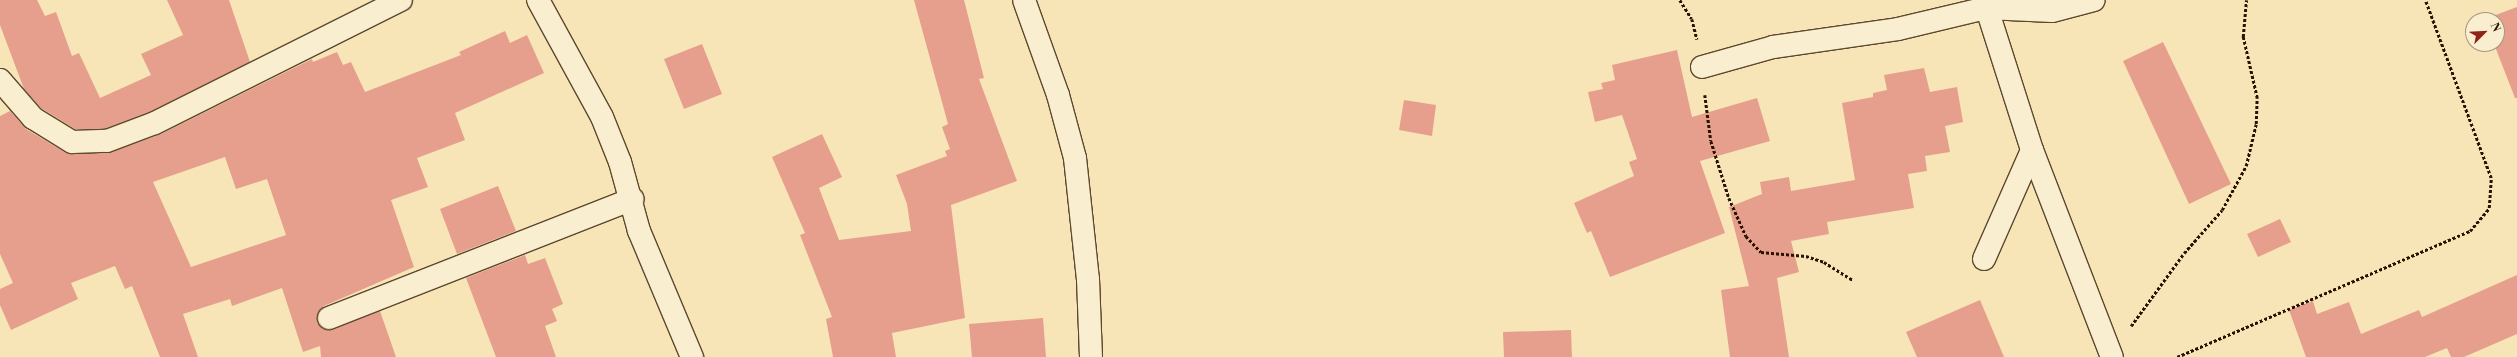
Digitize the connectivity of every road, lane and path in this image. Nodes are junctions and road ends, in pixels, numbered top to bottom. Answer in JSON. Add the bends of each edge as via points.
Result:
{"nodes":[{"id":1,"x":402,"y":0,"type":"edge"},
{"id":2,"x":538,"y":0,"type":"edge"},
{"id":3,"x":1024,"y":0,"type":"edge"},
{"id":4,"x":1680,"y":0,"type":"edge"},
{"id":5,"x":2094,"y":0,"type":"edge"},
{"id":6,"x":2246,"y":0,"type":"edge"},
{"id":7,"x":2425,"y":0,"type":"edge"},
{"id":8,"x":1985,"y":4,"type":"edge"},
{"id":9,"x":1702,"y":67,"type":"junction"},
{"id":10,"x":0,"y":80,"type":"edge"},
{"id":11,"x":2032,"y":150,"type":"junction"},
{"id":12,"x":632,"y":199,"type":"junction"},
{"id":13,"x":1984,"y":259,"type":"dead end"},
{"id":14,"x":1853,"y":280,"type":"dead end"},
{"id":15,"x":329,"y":318,"type":"dead end"},
{"id":16,"x":2128,"y":334,"type":"dead end"},
{"id":17,"x":692,"y":357,"type":"edge"},
{"id":18,"x":1091,"y":357,"type":"edge"},
{"id":19,"x":2112,"y":357,"type":"edge"},
{"id":20,"x":2177,"y":357,"type":"edge"}],
"edges":[{"from":1,"to":10,"type":"street","via":[[154,123],[107,141],[72,142],[33,118]]},
{"from":2,"to":12,"type":"street","via":[[602,117]]},
{"from":3,"to":18,"type":"street","via":[[1056,87],[1074,158],[1088,279]]},
{"from":4,"to":9,"type":"path","via":[[1692,19]]},
{"from":5,"to":8,"type":"street","via":[[2052,11]]},
{"from":6,"to":16,"type":"path","via":[[2243,37],[2257,98],[2256,124],[2246,166],[2222,210],[2184,253]]},
{"from":7,"to":20,"type":"path","via":[[2491,178],[2489,208],[2470,231]]},
{"from":8,"to":9,"type":"street","via":[[1898,29],[1773,47]]},
{"from":8,"to":11,"type":"street"},
{"from":9,"to":14,"type":"path","via":[[1711,141],[1729,198],[1746,236],[1761,252],[1806,256],[1824,262]]},
{"from":11,"to":13,"type":"street"},
{"from":11,"to":19,"type":"street"},
{"from":12,"to":15,"type":"street"},
{"from":12,"to":17,"type":"street","via":[[639,231]]}]}
